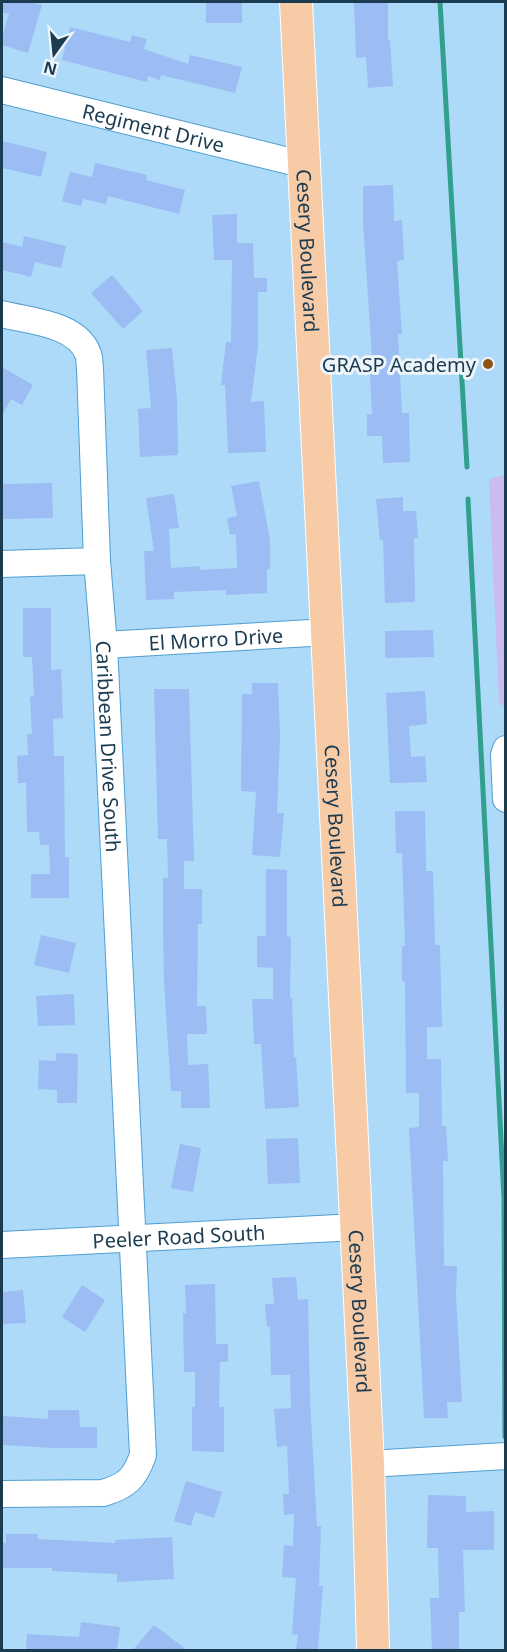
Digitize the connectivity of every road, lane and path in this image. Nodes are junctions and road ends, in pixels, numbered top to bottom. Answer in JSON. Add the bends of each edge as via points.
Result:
{"nodes":[{"id":1,"x":296,"y":2,"type":"edge"},
{"id":2,"x":2,"y":90,"type":"edge"},
{"id":3,"x":305,"y":165,"type":"junction"},
{"id":4,"x":2,"y":314,"type":"edge"},
{"id":5,"x":97,"y":561,"type":"junction"},
{"id":6,"x":2,"y":564,"type":"edge"},
{"id":7,"x":328,"y":632,"type":"junction"},
{"id":8,"x":104,"y":645,"type":"junction"},
{"id":9,"x":506,"y":749,"type":"edge"},
{"id":10,"x":506,"y":799,"type":"edge"},
{"id":11,"x":357,"y":1227,"type":"junction"},
{"id":12,"x":132,"y":1239,"type":"junction"},
{"id":13,"x":2,"y":1245,"type":"edge"},
{"id":14,"x":506,"y":1456,"type":"edge"},
{"id":15,"x":368,"y":1464,"type":"junction"},
{"id":16,"x":2,"y":1494,"type":"edge"},
{"id":17,"x":373,"y":1650,"type":"edge"}],
"edges":[{"from":1,"to":3,"type":"main road","name":"Cesery Boulevard"},
{"from":2,"to":3,"type":"street","name":"Regiment Drive"},
{"from":3,"to":7,"type":"main road","name":"Cesery Boulevard"},
{"from":4,"to":5,"type":"street","name":"Caribbean Drive South","via":[[69,333],[88,354]]},
{"from":5,"to":6,"type":"street"},
{"from":5,"to":8,"type":"street","name":"Caribbean Drive South"},
{"from":7,"to":8,"type":"street","name":"El Morro Drive"},
{"from":7,"to":11,"type":"main road","name":"Cesery Boulevard"},
{"from":8,"to":12,"type":"street","name":"Caribbean Drive South"},
{"from":9,"to":10,"type":"street"},
{"from":11,"to":12,"type":"street","name":"Peeler Road South"},
{"from":11,"to":15,"type":"main road","name":"Cesery Boulevard"},
{"from":12,"to":13,"type":"street","name":"Peeler Road South"},
{"from":12,"to":16,"type":"street","name":"Caribbean Drive South","via":[[143,1455],[137,1471],[128,1482],[103,1493]]},
{"from":14,"to":15,"type":"street"},
{"from":15,"to":17,"type":"main road","name":"Cesery Boulevard"}]}
